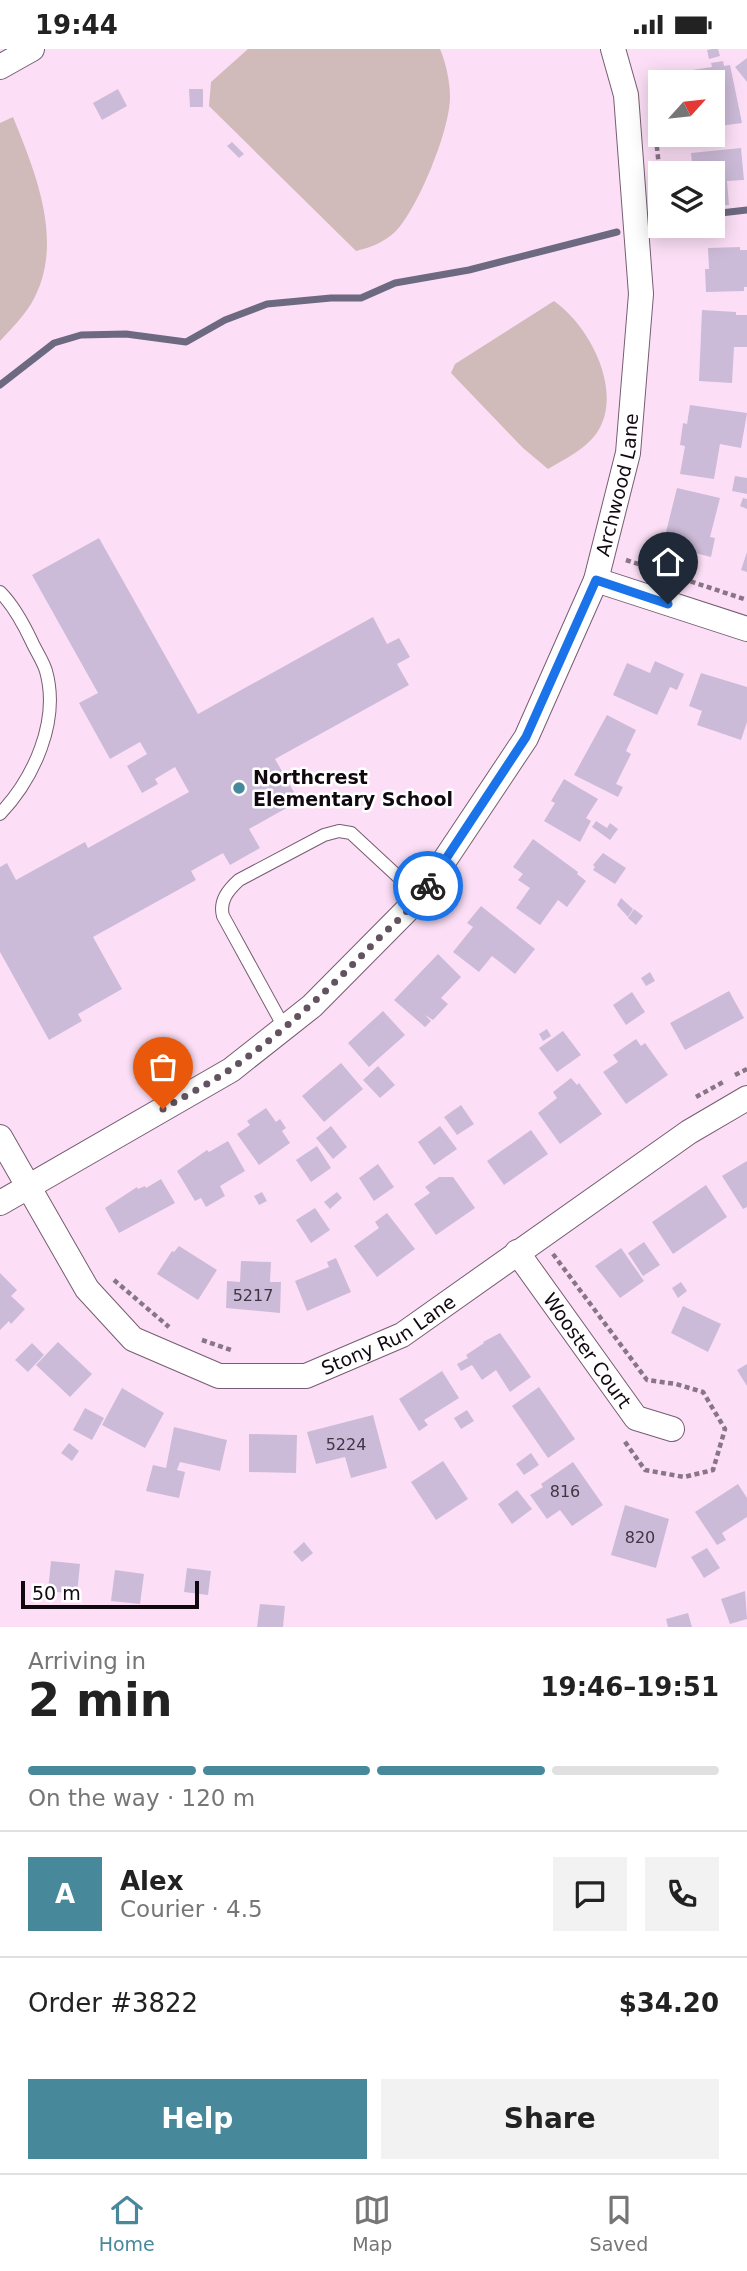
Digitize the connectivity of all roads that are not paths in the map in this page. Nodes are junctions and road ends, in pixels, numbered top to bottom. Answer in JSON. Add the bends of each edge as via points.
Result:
{"nodes":[{"id":1,"x":32,"y":49,"type":"edge"},
{"id":2,"x":613,"y":49,"type":"edge"},
{"id":3,"x":0,"y":67,"type":"edge"},
{"id":4,"x":596,"y":580,"type":"junction"},
{"id":5,"x":0,"y":592,"type":"edge"},
{"id":6,"x":747,"y":629,"type":"edge"},
{"id":7,"x":0,"y":814,"type":"edge"},
{"id":8,"x":420,"y":897,"type":"junction"},
{"id":9,"x":285,"y":1029,"type":"junction"},
{"id":10,"x":747,"y":1098,"type":"edge"},
{"id":11,"x":0,"y":1137,"type":"edge"},
{"id":12,"x":27,"y":1187,"type":"junction"},
{"id":13,"x":0,"y":1203,"type":"edge"},
{"id":14,"x":517,"y":1252,"type":"junction"},
{"id":15,"x":672,"y":1429,"type":"dead end"}],
"edges":[{"from":1,"to":3,"type":"street"},
{"from":2,"to":4,"type":"street","name":"Archwood Lane","via":[[626,95],[641,294],[628,453]]},
{"from":4,"to":6,"type":"street"},
{"from":4,"to":8,"type":"street","name":"Archwood Lane","via":[[526,737]]},
{"from":5,"to":7,"type":"lane","via":[[26,629],[46,671],[51,710],[43,744],[18,795]]},
{"from":8,"to":9,"type":"street","name":"Archwood Lane"},
{"from":8,"to":9,"type":"lane","via":[[351,833],[340,831],[239,880],[223,901],[223,916]]},
{"from":9,"to":12,"type":"street","name":"Archwood Lane","via":[[231,1070]]},
{"from":10,"to":14,"type":"street","name":"Stony Run Lane","via":[[689,1132]]},
{"from":11,"to":12,"type":"street","name":"Stony Run Lane"},
{"from":12,"to":13,"type":"street","name":"Archwood Lane"},
{"from":12,"to":14,"type":"street","name":"Stony Run Lane","via":[[87,1289],[134,1339],[219,1376],[306,1376],[402,1335]]},
{"from":14,"to":15,"type":"street","name":"Wooster Court","via":[[636,1418]]}]}
